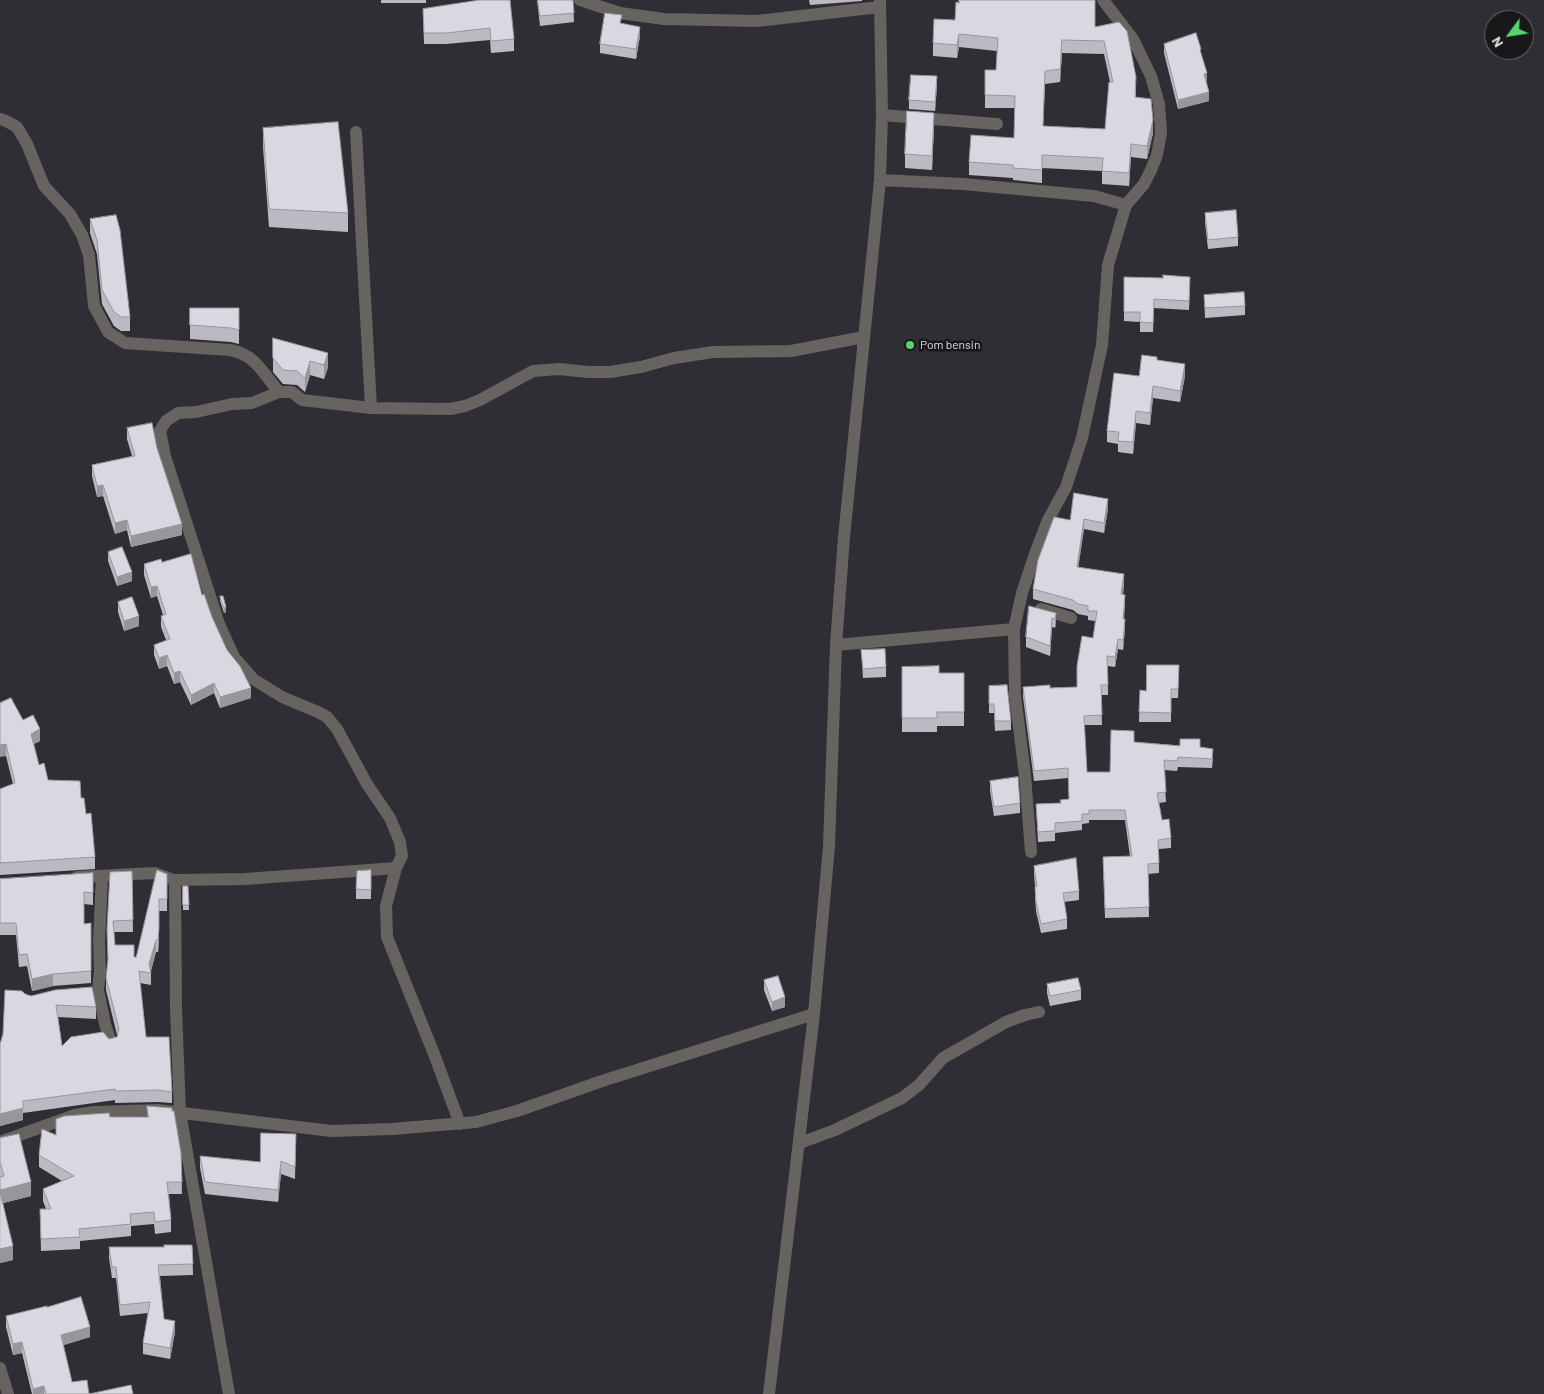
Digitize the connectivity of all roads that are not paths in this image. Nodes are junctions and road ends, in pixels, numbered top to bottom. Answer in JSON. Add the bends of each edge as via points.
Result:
{"nodes":[{"id":1,"x":580,"y":0,"type":"edge"},
{"id":2,"x":1103,"y":0,"type":"edge"},
{"id":3,"x":880,"y":4,"type":"edge"},
{"id":4,"x":882,"y":115,"type":"junction"},
{"id":5,"x":0,"y":120,"type":"edge"},
{"id":6,"x":997,"y":124,"type":"dead end"},
{"id":7,"x":356,"y":132,"type":"dead end"},
{"id":8,"x":880,"y":180,"type":"junction"},
{"id":9,"x":1126,"y":205,"type":"junction"},
{"id":10,"x":864,"y":338,"type":"junction"},
{"id":11,"x":279,"y":392,"type":"junction"},
{"id":12,"x":371,"y":408,"type":"junction"},
{"id":13,"x":1019,"y":605,"type":"junction"},
{"id":14,"x":1070,"y":618,"type":"dead end"},
{"id":15,"x":1014,"y":629,"type":"junction"},
{"id":16,"x":836,"y":645,"type":"junction"},
{"id":17,"x":1031,"y":852,"type":"dead end"},
{"id":18,"x":396,"y":868,"type":"junction"},
{"id":19,"x":102,"y":876,"type":"junction"},
{"id":20,"x":66,"y":878,"type":"edge"},
{"id":21,"x":175,"y":880,"type":"junction"},
{"id":22,"x":1038,"y":1012,"type":"dead end"},
{"id":23,"x":814,"y":1014,"type":"junction"},
{"id":24,"x":111,"y":1043,"type":"edge"},
{"id":25,"x":180,"y":1112,"type":"junction"},
{"id":26,"x":460,"y":1124,"type":"junction"},
{"id":27,"x":0,"y":1142,"type":"edge"},
{"id":28,"x":800,"y":1143,"type":"junction"},
{"id":29,"x":0,"y":1368,"type":"edge"},
{"id":30,"x":8,"y":1394,"type":"edge"},
{"id":31,"x":228,"y":1394,"type":"edge"},
{"id":32,"x":769,"y":1394,"type":"edge"}],
"edges":[{"from":1,"to":3,"type":"street","via":[[620,13],[673,19],[757,21]]},
{"from":2,"to":9,"type":"street","via":[[1133,39],[1151,76],[1159,104],[1161,133],[1157,155],[1144,184]]},
{"from":3,"to":4,"type":"street"},
{"from":4,"to":6,"type":"street"},
{"from":4,"to":8,"type":"street"},
{"from":5,"to":11,"type":"street","via":[[17,127],[44,186],[70,214],[82,235],[89,255],[94,306],[108,332],[125,343],[243,353],[254,360]]},
{"from":7,"to":12,"type":"street"},
{"from":8,"to":9,"type":"street","via":[[1076,194]]},
{"from":8,"to":10,"type":"street"},
{"from":9,"to":13,"type":"street","via":[[1108,265],[1102,345],[1082,438],[1066,487],[1048,520]]},
{"from":10,"to":12,"type":"street","via":[[791,351],[713,352],[610,372],[533,371],[465,406]]},
{"from":10,"to":16,"type":"street"},
{"from":11,"to":12,"type":"street","via":[[292,392],[302,400]]},
{"from":11,"to":18,"type":"street","via":[[252,403],[178,413],[166,421],[160,431],[165,456],[219,624],[234,656],[253,679],[282,697],[318,712],[337,729],[390,818],[402,856]]},
{"from":13,"to":14,"type":"street"},
{"from":13,"to":15,"type":"street"},
{"from":15,"to":16,"type":"street"},
{"from":15,"to":17,"type":"street","via":[[1015,695]]},
{"from":16,"to":23,"type":"street","via":[[829,846]]},
{"from":18,"to":21,"type":"street","via":[[245,879]]},
{"from":18,"to":26,"type":"street","via":[[386,906],[387,937]]},
{"from":19,"to":20,"type":"street"},
{"from":19,"to":21,"type":"street","via":[[155,873]]},
{"from":19,"to":24,"type":"street","via":[[100,971],[94,991]]},
{"from":21,"to":25,"type":"street"},
{"from":22,"to":28,"type":"street","via":[[1006,1022],[942,1058],[919,1085],[902,1098]]},
{"from":23,"to":26,"type":"street","via":[[517,1111]]},
{"from":23,"to":28,"type":"street"},
{"from":25,"to":26,"type":"street","via":[[331,1131]]},
{"from":25,"to":27,"type":"street","via":[[158,1110],[75,1115]]},
{"from":25,"to":31,"type":"street"},
{"from":28,"to":32,"type":"street"},
{"from":29,"to":30,"type":"street"}]}
